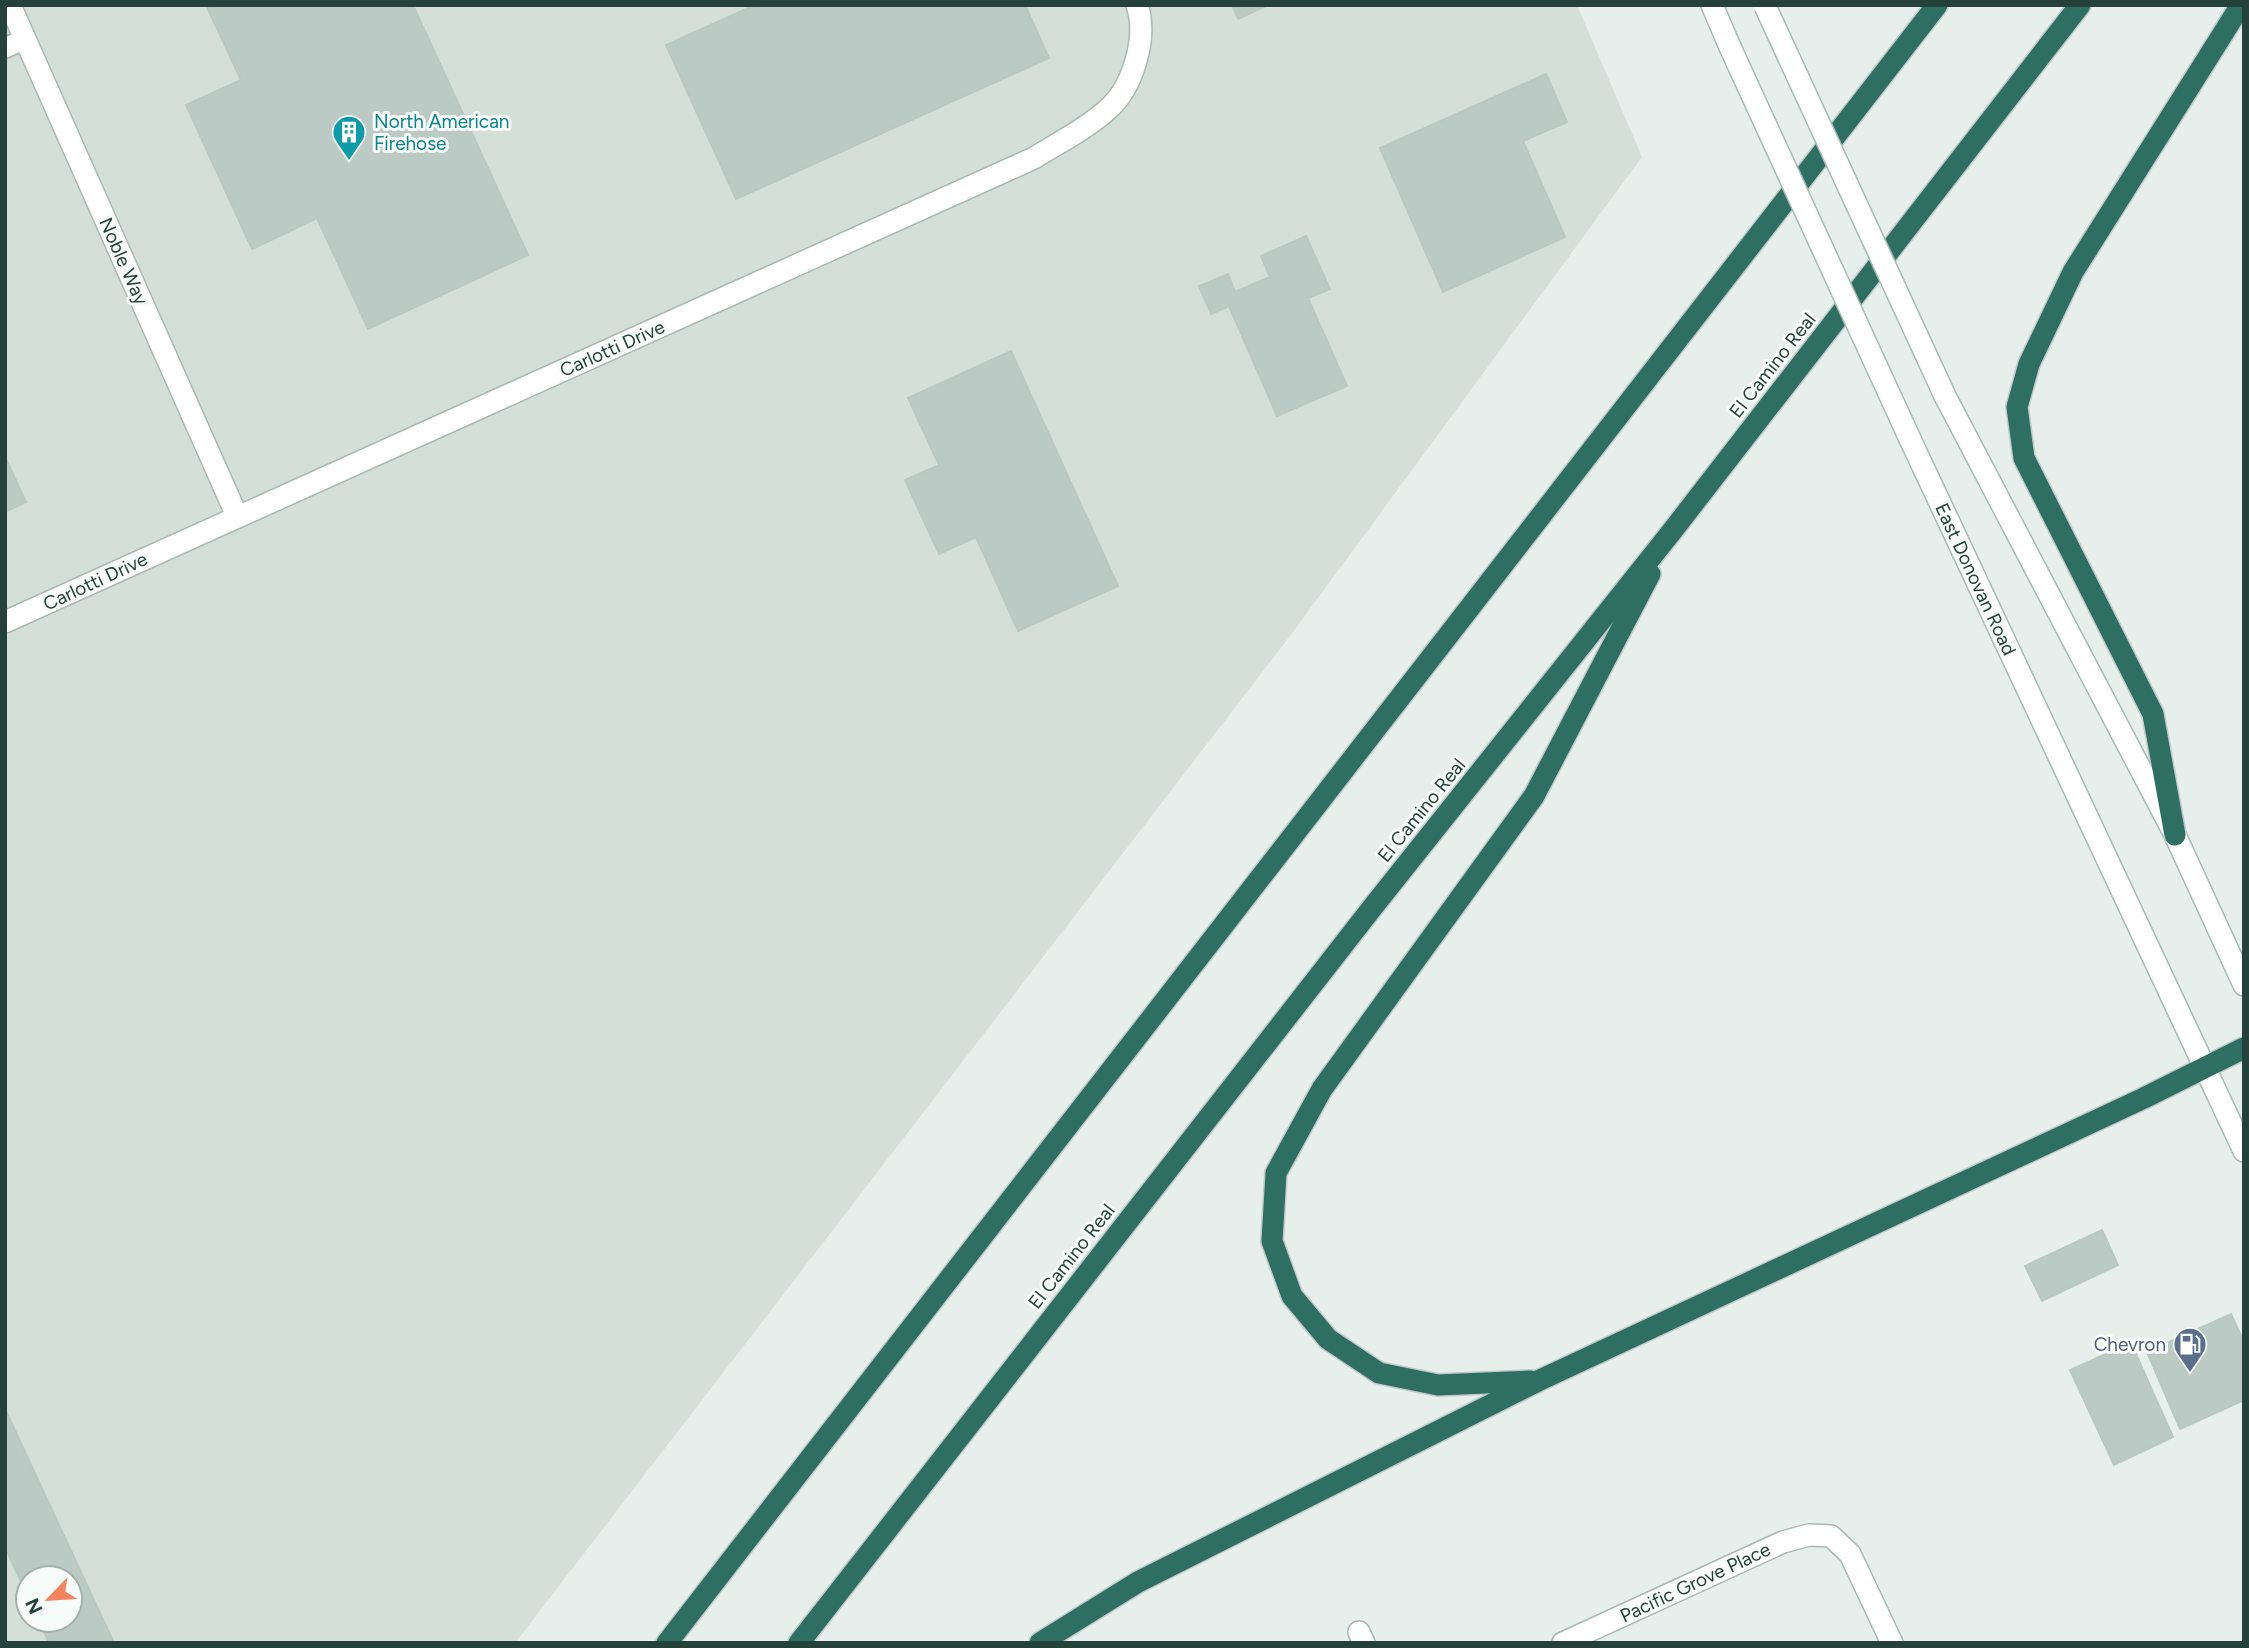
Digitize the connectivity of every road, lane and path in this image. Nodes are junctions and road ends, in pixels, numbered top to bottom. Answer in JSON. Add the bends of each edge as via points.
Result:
{"nodes":[{"id":1,"x":10,"y":5,"type":"edge"},
{"id":2,"x":1137,"y":5,"type":"edge"},
{"id":3,"x":1712,"y":5,"type":"edge"},
{"id":4,"x":1937,"y":5,"type":"edge"},
{"id":5,"x":2080,"y":5,"type":"edge"},
{"id":6,"x":2241,"y":5,"type":"edge"},
{"id":7,"x":1765,"y":6,"type":"edge"},
{"id":8,"x":25,"y":39,"type":"junction"},
{"id":9,"x":5,"y":48,"type":"edge"},
{"id":10,"x":237,"y":516,"type":"junction"},
{"id":11,"x":1673,"y":530,"type":"junction"},
{"id":12,"x":5,"y":622,"type":"edge"},
{"id":13,"x":2175,"y":835,"type":"junction"},
{"id":14,"x":2244,"y":985,"type":"edge"},
{"id":15,"x":2244,"y":1048,"type":"edge"},
{"id":16,"x":2203,"y":1066,"type":"junction"},
{"id":17,"x":2244,"y":1150,"type":"edge"},
{"id":18,"x":1540,"y":1380,"type":"junction"},
{"id":19,"x":667,"y":1643,"type":"edge"},
{"id":20,"x":799,"y":1643,"type":"edge"},
{"id":21,"x":1040,"y":1643,"type":"edge"},
{"id":22,"x":1563,"y":1643,"type":"edge"},
{"id":23,"x":1892,"y":1643,"type":"edge"}],
"edges":[{"from":1,"to":8,"type":"main road","name":"Noble Way"},
{"from":2,"to":10,"type":"main road","name":"Carlotti Drive","via":[[1142,21],[1136,67],[1109,109],[1034,158]]},
{"from":3,"to":16,"type":"main road","name":"East Donovan Road","bridge":true},
{"from":4,"to":19,"type":"highway"},
{"from":5,"to":11,"type":"highway","name":"El Camino Real"},
{"from":6,"to":13,"type":"highway","via":[[2073,272],[2029,365],[2017,407],[2024,458],[2153,714]]},
{"from":7,"to":13,"type":"main road","bridge":true,"via":[[1945,396]]},
{"from":8,"to":9,"type":"lane"},
{"from":8,"to":10,"type":"main road","name":"Noble Way"},
{"from":10,"to":12,"type":"main road","name":"Carlotti Drive"},
{"from":11,"to":18,"type":"highway","via":[[1534,796],[1322,1089],[1276,1173],[1272,1241],[1292,1296],[1328,1339],[1379,1373],[1437,1385]]},
{"from":11,"to":20,"type":"highway","name":"El Camino Real","via":[[1354,930]]},
{"from":13,"to":14,"type":"main road"},
{"from":15,"to":16,"type":"highway"},
{"from":16,"to":17,"type":"main road","name":"East Donovan Road"},
{"from":16,"to":18,"type":"highway","via":[[2144,1098]]},
{"from":18,"to":21,"type":"highway","via":[[1138,1582]]},
{"from":22,"to":23,"type":"main road","name":"Pacific Grove Place","via":[[1783,1542],[1809,1535],[1831,1536],[1850,1554]]}]}
